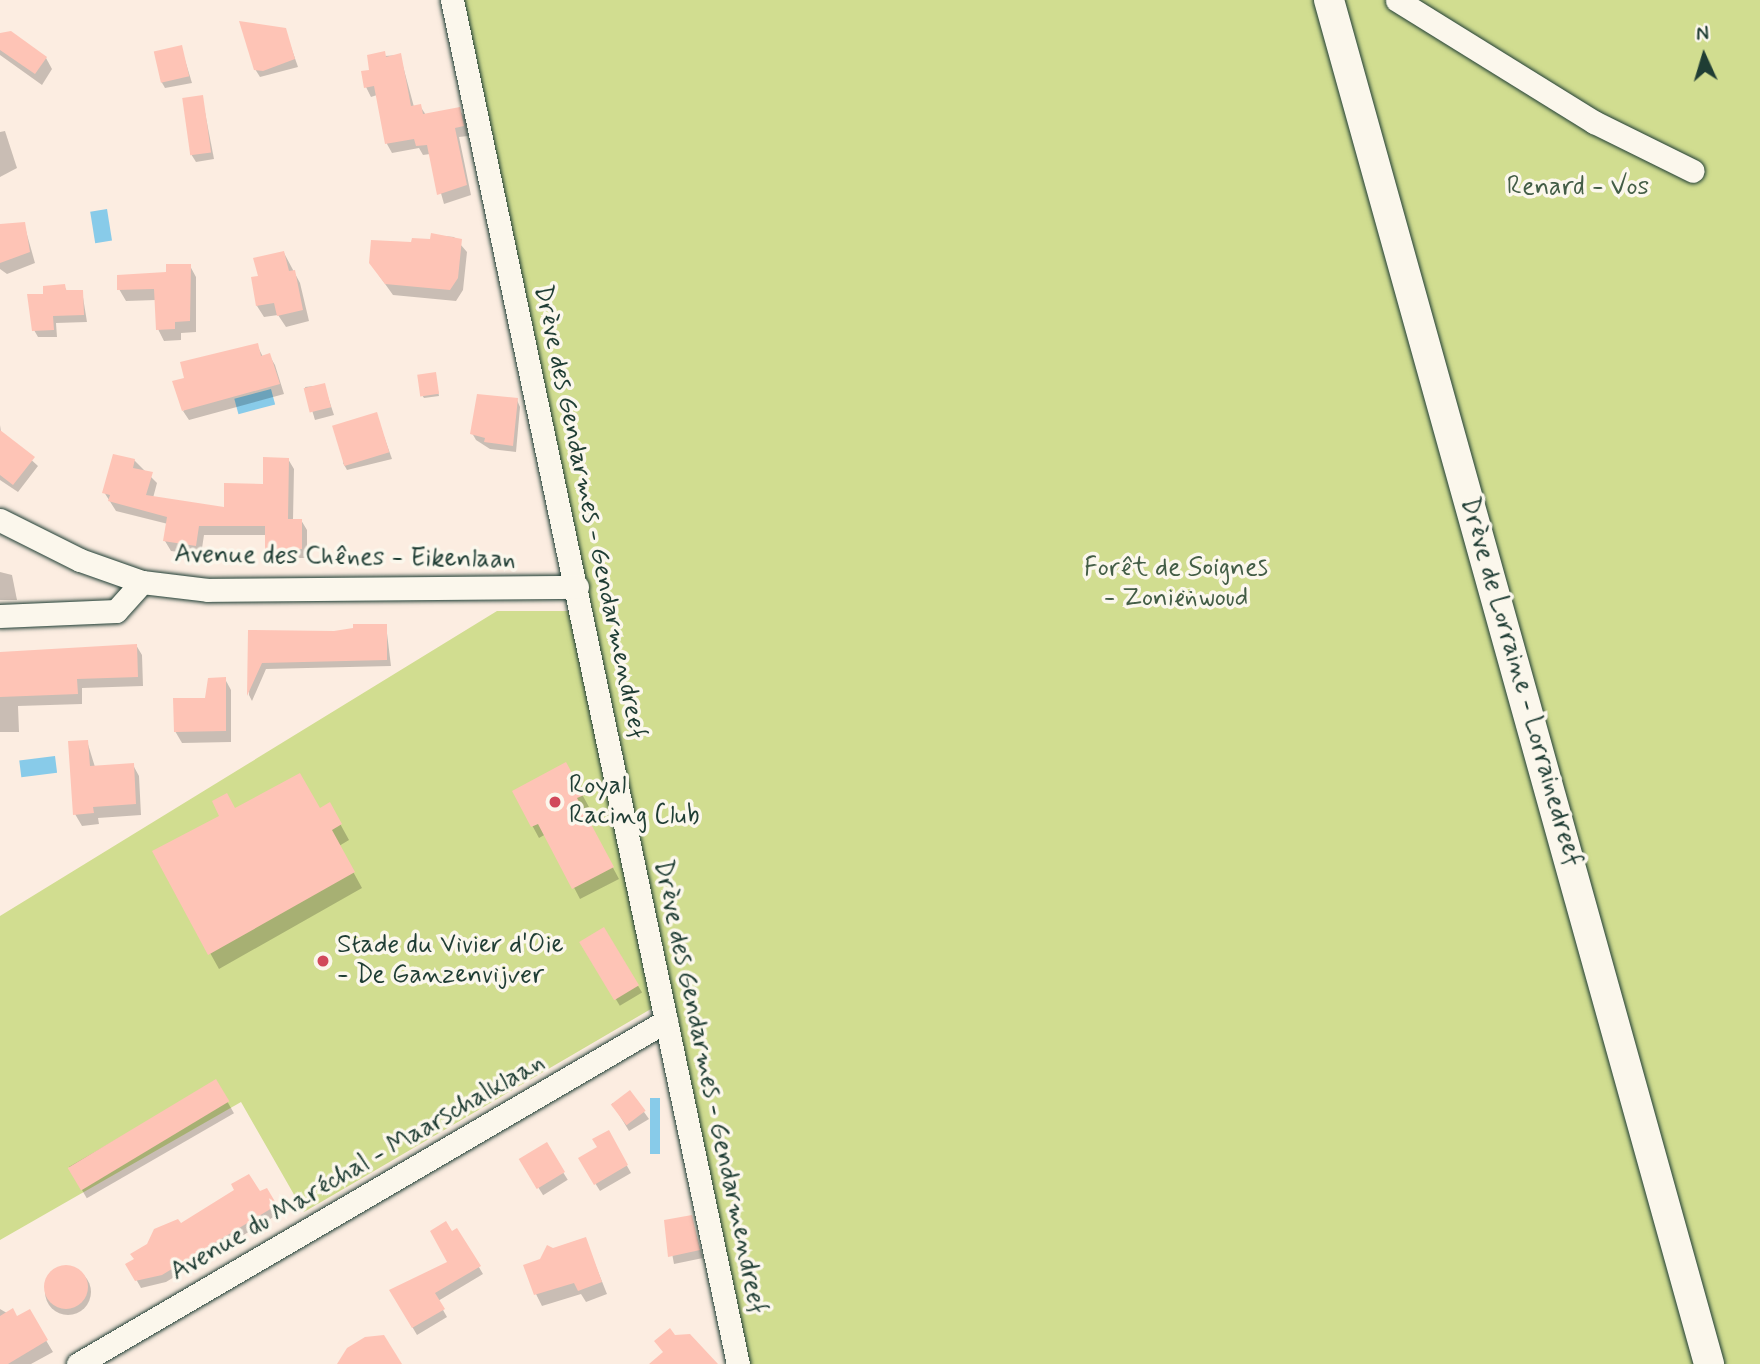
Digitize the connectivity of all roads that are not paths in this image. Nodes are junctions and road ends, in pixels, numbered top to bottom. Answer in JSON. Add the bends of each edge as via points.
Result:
{"nodes":[{"id":1,"x":452,"y":0,"type":"edge"},
{"id":2,"x":1329,"y":0,"type":"edge"},
{"id":3,"x":1396,"y":0,"type":"edge"},
{"id":4,"x":1693,"y":171,"type":"dead end"},
{"id":5,"x":0,"y":520,"type":"edge"},
{"id":6,"x":142,"y":582,"type":"junction"},
{"id":7,"x":578,"y":593,"type":"junction"},
{"id":8,"x":0,"y":616,"type":"edge"},
{"id":9,"x":666,"y":1021,"type":"junction"},
{"id":10,"x":78,"y":1364,"type":"edge"},
{"id":11,"x":738,"y":1364,"type":"edge"},
{"id":12,"x":1709,"y":1364,"type":"edge"}],
"edges":[{"from":1,"to":7,"type":"street","name":"Drève des Gendarmes - Gendarmendreef"},
{"from":2,"to":12,"type":"main road","name":"Drève de Lorraine - Lorrainedreef"},
{"from":3,"to":4,"type":"street","via":[[1594,122]]},
{"from":5,"to":6,"type":"street","name":"Avenue des Chênes - Eikenlaan","via":[[80,560]]},
{"from":6,"to":7,"type":"street","name":"Avenue des Chênes - Eikenlaan","via":[[246,590]]},
{"from":6,"to":8,"type":"street","via":[[116,611]]},
{"from":7,"to":9,"type":"street","name":"Drève des Gendarmes - Gendarmendreef"},
{"from":9,"to":10,"type":"street","name":"Avenue du Maréchal - Maarschalklaan"},
{"from":9,"to":11,"type":"street","name":"Drève des Gendarmes - Gendarmendreef"}]}
